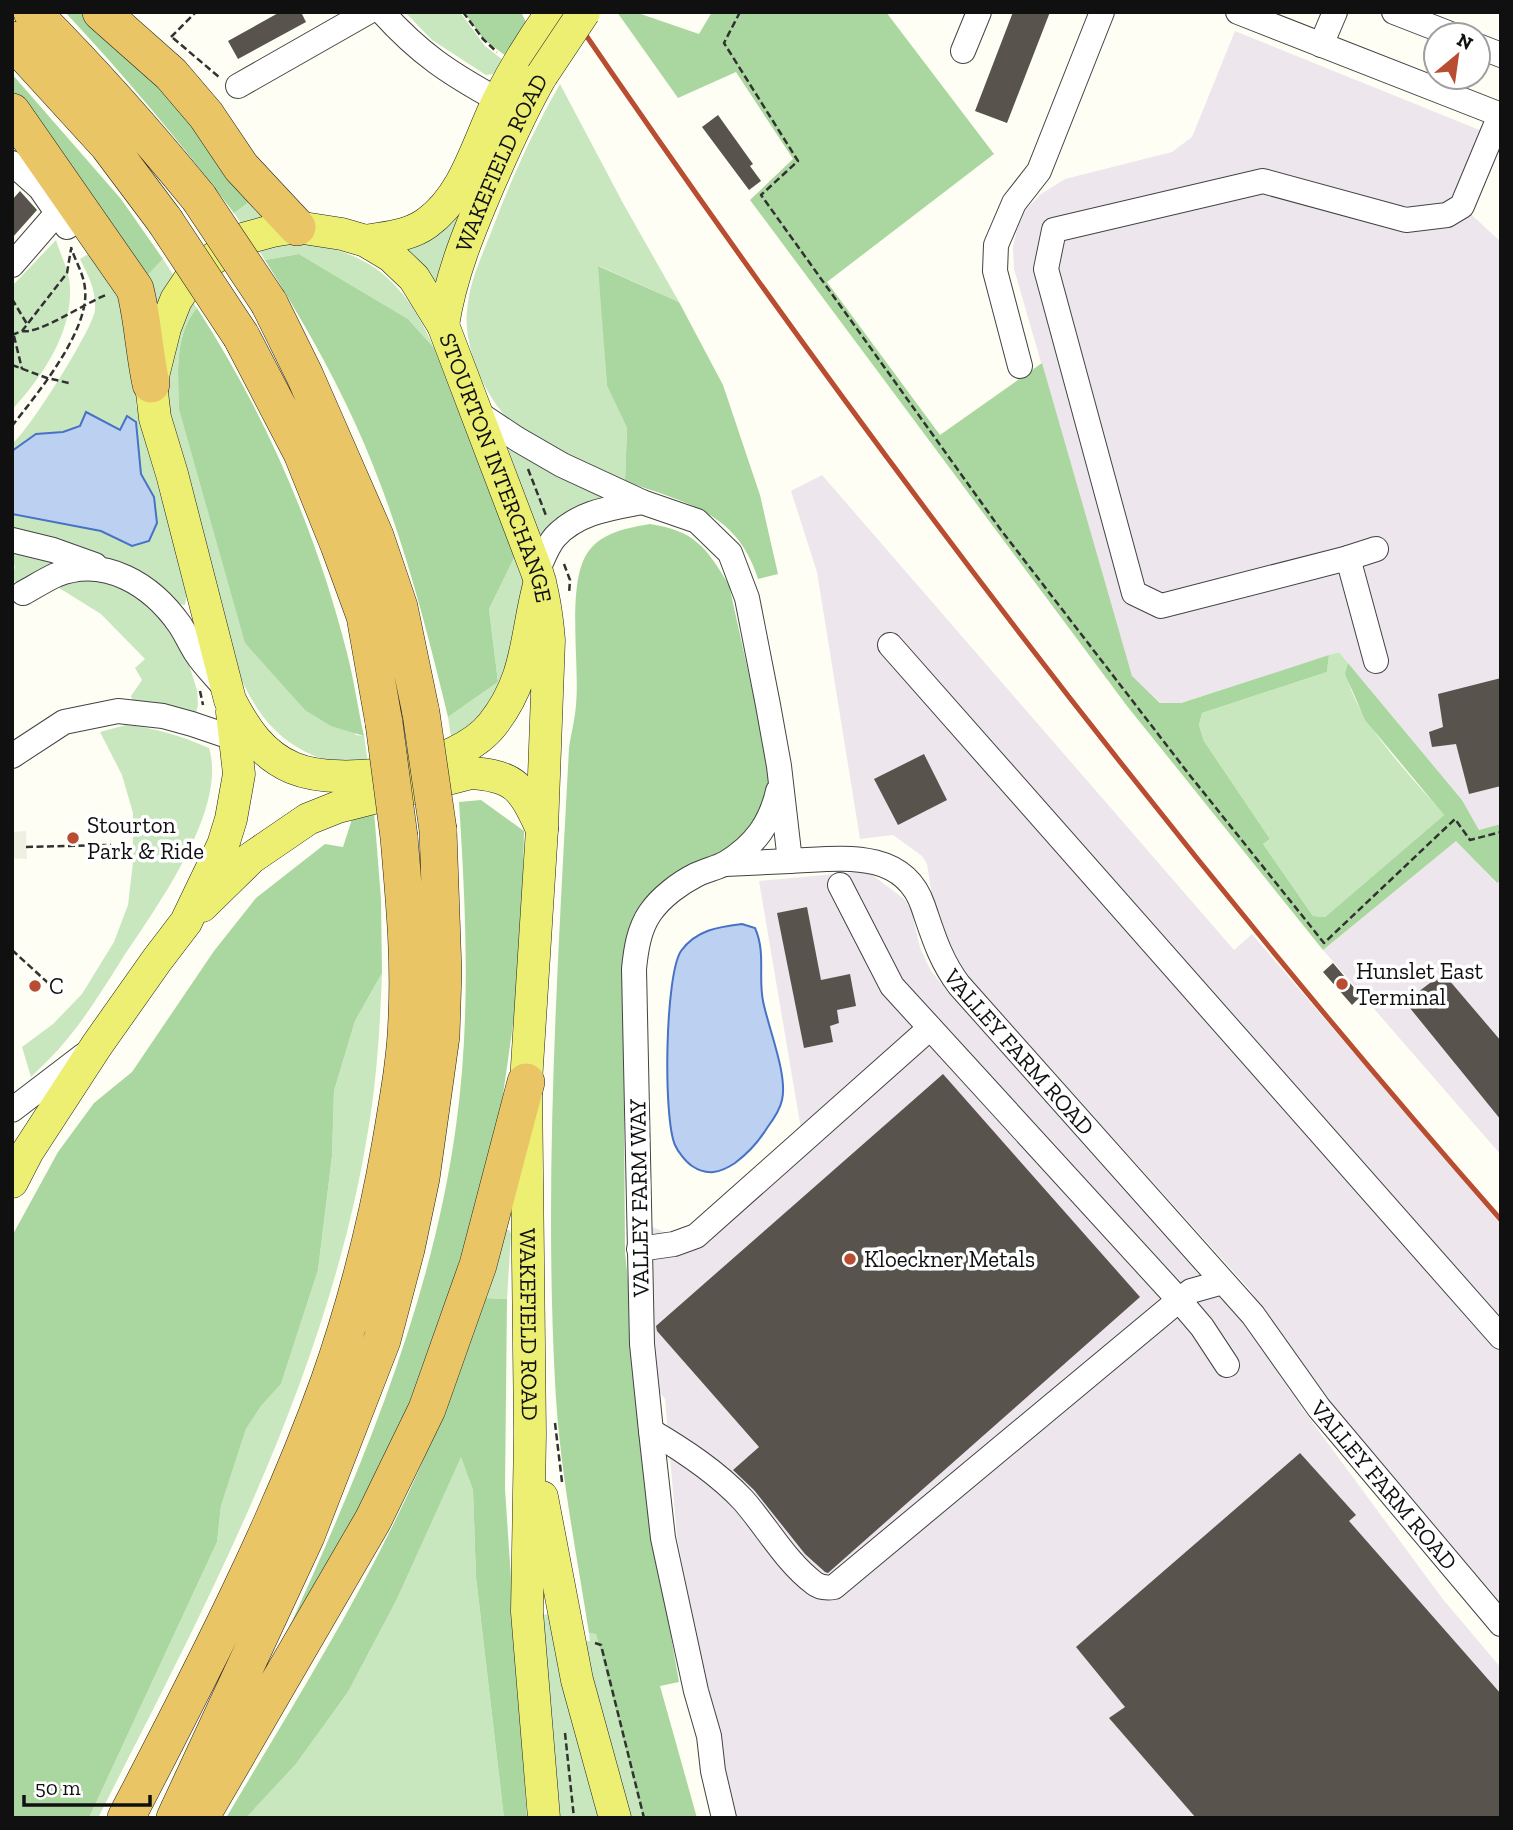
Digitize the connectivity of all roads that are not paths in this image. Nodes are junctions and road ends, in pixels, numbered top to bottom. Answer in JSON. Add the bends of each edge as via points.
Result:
{"nodes":[{"id":1,"x":32,"y":12,"type":"edge"},
{"id":2,"x":101,"y":12,"type":"edge"},
{"id":3,"x":368,"y":12,"type":"edge"},
{"id":4,"x":382,"y":12,"type":"edge"},
{"id":5,"x":552,"y":12,"type":"edge"},
{"id":6,"x":584,"y":12,"type":"edge"},
{"id":7,"x":979,"y":12,"type":"edge"},
{"id":8,"x":1102,"y":12,"type":"edge"},
{"id":9,"x":1238,"y":12,"type":"edge"},
{"id":10,"x":1335,"y":12,"type":"edge"},
{"id":11,"x":1394,"y":12,"type":"edge"},
{"id":12,"x":1422,"y":23,"type":"edge"},
{"id":13,"x":12,"y":40,"type":"edge"},
{"id":14,"x":1321,"y":45,"type":"junction"},
{"id":15,"x":963,"y":51,"type":"dead end"},
{"id":16,"x":528,"y":65,"type":"junction"},
{"id":17,"x":238,"y":86,"type":"road end"},
{"id":18,"x":498,"y":100,"type":"junction"},
{"id":19,"x":12,"y":113,"type":"edge"},
{"id":20,"x":1501,"y":115,"type":"edge"},
{"id":21,"x":12,"y":163,"type":"edge"},
{"id":22,"x":297,"y":227,"type":"junction"},
{"id":23,"x":366,"y":241,"type":"junction"},
{"id":24,"x":12,"y":265,"type":"edge"},
{"id":25,"x":443,"y":325,"type":"junction"},
{"id":26,"x":1020,"y":366,"type":"dead end"},
{"id":27,"x":151,"y":384,"type":"junction"},
{"id":28,"x":475,"y":411,"type":"junction"},
{"id":29,"x":642,"y":502,"type":"junction"},
{"id":30,"x":12,"y":540,"type":"edge"},
{"id":31,"x":1376,"y":550,"type":"dead end"},
{"id":32,"x":1348,"y":558,"type":"junction"},
{"id":33,"x":105,"y":569,"type":"junction"},
{"id":34,"x":538,"y":576,"type":"junction"},
{"id":35,"x":23,"y":593,"type":"dead end"},
{"id":36,"x":890,"y":645,"type":"dead end"},
{"id":37,"x":1376,"y":661,"type":"dead end"},
{"id":38,"x":229,"y":695,"type":"junction"},
{"id":39,"x":249,"y":743,"type":"junction"},
{"id":40,"x":12,"y":756,"type":"edge"},
{"id":41,"x":779,"y":766,"type":"junction"},
{"id":42,"x":542,"y":830,"type":"junction"},
{"id":43,"x":790,"y":861,"type":"junction"},
{"id":44,"x":725,"y":864,"type":"junction"},
{"id":45,"x":840,"y":885,"type":"dead end"},
{"id":46,"x":186,"y":922,"type":"junction"},
{"id":47,"x":930,"y":1028,"type":"junction"},
{"id":48,"x":97,"y":1045,"type":"junction"},
{"id":49,"x":526,"y":1082,"type":"junction"},
{"id":50,"x":12,"y":1110,"type":"edge"},
{"id":51,"x":20,"y":1153,"type":"edge"},
{"id":52,"x":12,"y":1182,"type":"edge"},
{"id":53,"x":639,"y":1249,"type":"junction"},
{"id":54,"x":1223,"y":1282,"type":"junction"},
{"id":55,"x":1179,"y":1300,"type":"junction"},
{"id":56,"x":1501,"y":1337,"type":"edge"},
{"id":57,"x":1227,"y":1366,"type":"dead end"},
{"id":58,"x":651,"y":1431,"type":"junction"},
{"id":59,"x":530,"y":1434,"type":"junction"},
{"id":60,"x":1501,"y":1624,"type":"edge"},
{"id":61,"x":126,"y":1818,"type":"edge"},
{"id":62,"x":175,"y":1818,"type":"edge"},
{"id":63,"x":200,"y":1818,"type":"edge"},
{"id":64,"x":544,"y":1818,"type":"edge"},
{"id":65,"x":615,"y":1818,"type":"edge"},
{"id":66,"x":724,"y":1818,"type":"edge"}],
"edges":[{"from":1,"to":62,"type":"highway","bridge":true,"via":[[138,124],[200,198],[270,303],[376,536],[399,607],[438,830],[441,1035],[421,1178],[386,1327],[306,1536]]},
{"from":2,"to":22,"type":"highway","via":[[171,74],[241,167]]},
{"from":3,"to":17,"type":"street"},
{"from":4,"to":18,"type":"street","via":[[435,64]]},
{"from":5,"to":16,"type":"main road","name":"WAKEFIELD ROAD"},
{"from":6,"to":16,"type":"main road","name":"WAKEFIELD ROAD","bridge":true},
{"from":7,"to":15,"type":"street"},
{"from":8,"to":26,"type":"street","via":[[1039,171],[1014,203],[996,245],[995,271]]},
{"from":9,"to":14,"type":"street"},
{"from":10,"to":14,"type":"street"},
{"from":11,"to":12,"type":"street"},
{"from":13,"to":61,"type":"highway","bridge":true,"via":[[108,145],[165,221],[241,336],[302,453],[365,616],[399,837],[408,957],[400,1089],[386,1169],[329,1382],[272,1520]]},
{"from":14,"to":20,"type":"street"},
{"from":16,"to":18,"type":"main road","name":"WAKEFIELD ROAD"},
{"from":16,"to":25,"type":"main road","name":"WAKEFIELD ROAD","via":[[503,153],[458,259]]},
{"from":18,"to":23,"type":"main road","name":"WAKEFIELD ROAD","via":[[450,201],[426,224],[406,234]]},
{"from":19,"to":27,"type":"highway","via":[[135,289]]},
{"from":20,"to":32,"type":"street","via":[[1462,206],[1447,215],[1406,220],[1263,181],[1054,230],[1046,269],[1134,593],[1161,606]]},
{"from":21,"to":24,"type":"street","via":[[40,188],[65,230]]},
{"from":22,"to":23,"type":"main road","name":"STOURTON INTERCHANGE"},
{"from":22,"to":27,"type":"main road","name":"STOURTON INTERCHANGE","via":[[243,239],[196,270],[164,328]]},
{"from":23,"to":25,"type":"main road","name":"STOURTON INTERCHANGE","via":[[414,278]]},
{"from":25,"to":28,"type":"main road","name":"STOURTON INTERCHANGE"},
{"from":27,"to":38,"type":"main road","name":"STOURTON INTERCHANGE","via":[[155,418]]},
{"from":28,"to":29,"type":"street","via":[[562,465]]},
{"from":28,"to":34,"type":"main road","name":"STOURTON INTERCHANGE"},
{"from":29,"to":34,"type":"street","via":[[578,519],[554,538]]},
{"from":29,"to":41,"type":"street","via":[[697,522],[730,553],[747,598]]},
{"from":30,"to":33,"type":"street"},
{"from":31,"to":32,"type":"street"},
{"from":32,"to":37,"type":"street"},
{"from":33,"to":35,"type":"street","via":[[56,575]]},
{"from":33,"to":38,"type":"street","via":[[156,597]]},
{"from":34,"to":39,"type":"main road","name":"STOURTON INTERCHANGE","via":[[526,658],[516,684],[490,727],[467,747],[424,765],[346,776],[294,768]]},
{"from":34,"to":42,"type":"main road","name":"WAKEFIELD ROAD","via":[[549,640]]},
{"from":36,"to":56,"type":"street"},
{"from":38,"to":39,"type":"main road","name":"STOURTON INTERCHANGE"},
{"from":39,"to":40,"type":"street","via":[[163,716],[118,711],[64,722]]},
{"from":39,"to":46,"type":"main road","via":[[223,845]]},
{"from":41,"to":43,"type":"street"},
{"from":41,"to":44,"type":"street","name":"VALLEY FARM WAY","via":[[773,814],[745,849]]},
{"from":42,"to":46,"type":"main road","name":"WAKEFIELD ROAD","via":[[527,799],[510,780],[471,772],[308,819],[251,858]]},
{"from":42,"to":49,"type":"main road","name":"WAKEFIELD ROAD"},
{"from":43,"to":44,"type":"street","name":"VALLEY FARM ROAD"},
{"from":43,"to":54,"type":"street","name":"VALLEY FARM ROAD","via":[[874,860],[911,884],[944,965],[959,985]]},
{"from":44,"to":53,"type":"street","name":"VALLEY FARM WAY","via":[[697,875],[651,911],[636,948]]},
{"from":45,"to":47,"type":"street","via":[[892,986]]},
{"from":46,"to":48,"type":"main road"},
{"from":47,"to":53,"type":"street","via":[[695,1236]]},
{"from":47,"to":55,"type":"street"},
{"from":48,"to":50,"type":"street"},
{"from":48,"to":51,"type":"main road"},
{"from":49,"to":59,"type":"main road","name":"WAKEFIELD ROAD"},
{"from":49,"to":63,"type":"highway","via":[[478,1265],[427,1409],[373,1520]]},
{"from":51,"to":52,"type":"main road"},
{"from":53,"to":58,"type":"street","name":"VALLEY FARM WAY"},
{"from":54,"to":55,"type":"street","via":[[1191,1291]]},
{"from":54,"to":60,"type":"street","name":"VALLEY FARM ROAD","via":[[1253,1315],[1319,1408]]},
{"from":55,"to":57,"type":"street"},
{"from":55,"to":58,"type":"street","via":[[834,1587],[812,1582],[742,1499]]},
{"from":58,"to":66,"type":"street","name":"VALLEY FARM WAY","via":[[663,1538]]},
{"from":59,"to":64,"type":"main road","name":"WAKEFIELD ROAD","via":[[527,1612]]},
{"from":59,"to":65,"type":"main road","via":[[577,1680]]}]}
